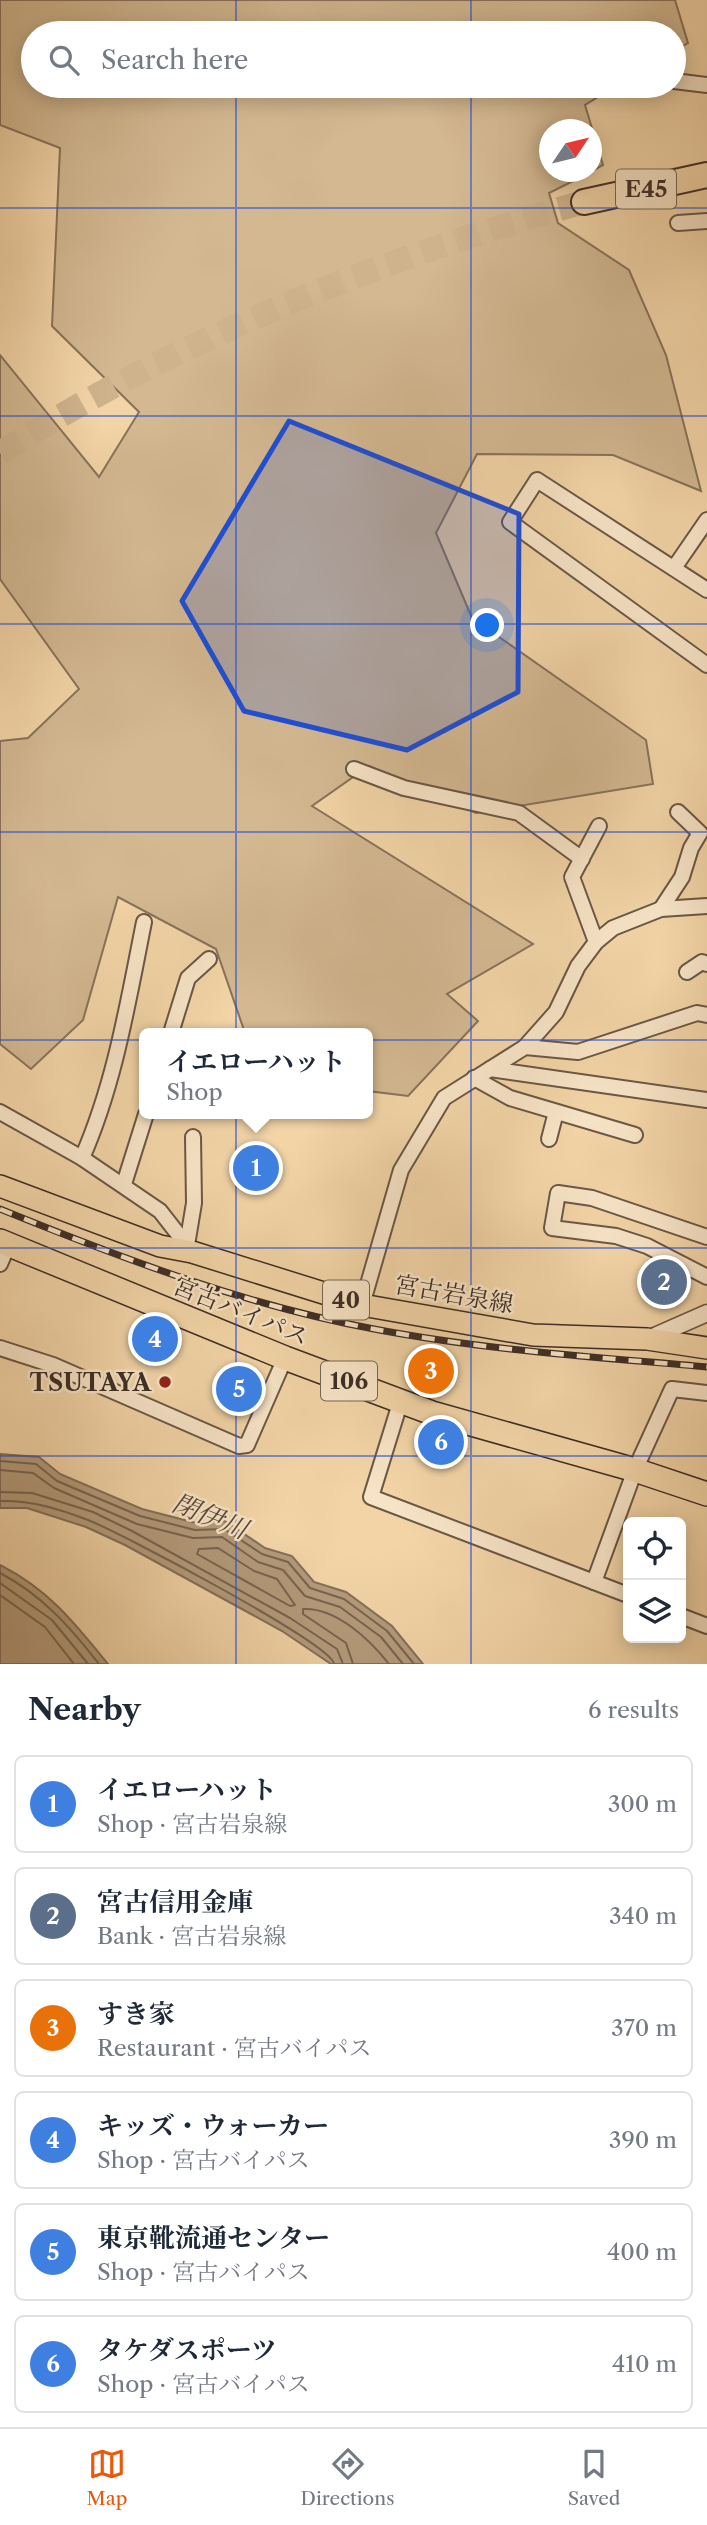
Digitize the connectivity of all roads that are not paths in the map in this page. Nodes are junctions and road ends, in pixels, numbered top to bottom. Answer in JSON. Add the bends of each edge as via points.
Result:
{"nodes":[{"id":1,"x":686,"y":82,"type":"edge"},
{"id":2,"x":707,"y":85,"type":"edge"},
{"id":3,"x":707,"y":176,"type":"edge"},
{"id":4,"x":584,"y":202,"type":"tunnel mouth"},
{"id":5,"x":707,"y":221,"type":"edge"},
{"id":6,"x":678,"y":222,"type":"dead end"},
{"id":7,"x":707,"y":520,"type":"edge"},
{"id":8,"x":674,"y":568,"type":"junction"},
{"id":9,"x":707,"y":590,"type":"edge"},
{"id":10,"x":707,"y":665,"type":"edge"},
{"id":11,"x":354,"y":769,"type":"dead end"},
{"id":12,"x":678,"y":812,"type":"dead end"},
{"id":13,"x":599,"y":826,"type":"dead end"},
{"id":14,"x":582,"y":859,"type":"junction"},
{"id":15,"x":707,"y":906,"type":"edge"},
{"id":16,"x":662,"y":909,"type":"junction"},
{"id":17,"x":144,"y":922,"type":"dead end"},
{"id":18,"x":596,"y":942,"type":"junction"},
{"id":19,"x":209,"y":959,"type":"dead end"},
{"id":20,"x":707,"y":964,"type":"edge"},
{"id":21,"x":687,"y":972,"type":"dead end"},
{"id":22,"x":707,"y":1015,"type":"edge"},
{"id":23,"x":173,"y":1028,"type":"edge"},
{"id":24,"x":525,"y":1047,"type":"junction"},
{"id":25,"x":491,"y":1069,"type":"junction"},
{"id":26,"x":474,"y":1078,"type":"junction"},
{"id":27,"x":707,"y":1100,"type":"edge"},
{"id":28,"x":0,"y":1112,"type":"edge"},
{"id":29,"x":556,"y":1112,"type":"junction"},
{"id":30,"x":144,"y":1119,"type":"edge"},
{"id":31,"x":635,"y":1135,"type":"dead end"},
{"id":32,"x":193,"y":1137,"type":"dead end"},
{"id":33,"x":549,"y":1139,"type":"dead end"},
{"id":34,"x":82,"y":1158,"type":"junction"},
{"id":35,"x":124,"y":1184,"type":"junction"},
{"id":36,"x":0,"y":1186,"type":"edge"},
{"id":37,"x":707,"y":1237,"type":"edge"},
{"id":38,"x":190,"y":1248,"type":"junction"},
{"id":39,"x":3,"y":1250,"type":"edge"},
{"id":40,"x":707,"y":1277,"type":"edge"},
{"id":41,"x":362,"y":1305,"type":"junction"},
{"id":42,"x":707,"y":1313,"type":"edge"},
{"id":43,"x":647,"y":1339,"type":"junction"},
{"id":44,"x":0,"y":1348,"type":"edge"},
{"id":45,"x":707,"y":1348,"type":"edge"},
{"id":46,"x":285,"y":1358,"type":"junction"},
{"id":47,"x":707,"y":1393,"type":"edge"},
{"id":48,"x":401,"y":1400,"type":"junction"},
{"id":49,"x":635,"y":1470,"type":"junction"},
{"id":50,"x":707,"y":1494,"type":"edge"},
{"id":51,"x":594,"y":1582,"type":"junction"},
{"id":52,"x":623,"y":1593,"type":"edge"},
{"id":53,"x":686,"y":1618,"type":"edge"},
{"id":54,"x":707,"y":1626,"type":"edge"}],
"edges":[{"from":1,"to":2,"type":"street"},
{"from":3,"to":4,"type":"highway","number":"E45"},
{"from":5,"to":6,"type":"street"},
{"from":7,"to":8,"type":"street"},
{"from":8,"to":9,"type":"street"},
{"from":8,"to":10,"type":"street","via":[[537,480],[510,522]]},
{"from":11,"to":14,"type":"street","via":[[404,788],[519,813]]},
{"from":12,"to":16,"type":"street","via":[[700,833],[682,877]]},
{"from":13,"to":14,"type":"street"},
{"from":14,"to":18,"type":"street","via":[[572,877]]},
{"from":15,"to":16,"type":"street"},
{"from":16,"to":18,"type":"street","via":[[613,928]]},
{"from":17,"to":34,"type":"street","via":[[122,1034],[97,1124]]},
{"from":18,"to":24,"type":"street","via":[[578,966],[556,1012]]},
{"from":19,"to":23,"type":"street","via":[[188,978]]},
{"from":20,"to":21,"type":"street","via":[[702,962]]},
{"from":22,"to":24,"type":"street","via":[[697,1013],[578,1052]]},
{"from":24,"to":25,"type":"street"},
{"from":25,"to":26,"type":"street"},
{"from":25,"to":27,"type":"street"},
{"from":26,"to":29,"type":"street","via":[[510,1098]]},
{"from":26,"to":41,"type":"street","via":[[444,1098],[401,1170]]},
{"from":28,"to":34,"type":"street"},
{"from":29,"to":31,"type":"street"},
{"from":29,"to":33,"type":"street"},
{"from":30,"to":35,"type":"street"},
{"from":32,"to":38,"type":"street"},
{"from":34,"to":35,"type":"street"},
{"from":35,"to":38,"type":"street","via":[[160,1211]]},
{"from":36,"to":38,"type":"main road","name":"宮古岩泉線","number":"40","via":[[160,1246]]},
{"from":37,"to":40,"type":"street","via":[[592,1198],[558,1193],[552,1228],[617,1236]]},
{"from":38,"to":41,"type":"main road","name":"宮古岩泉線","number":"40"},
{"from":39,"to":46,"type":"highway","name":"宮古バイパス","number":"106"},
{"from":41,"to":43,"type":"main road","name":"宮古岩泉線","number":"40","via":[[533,1335]]},
{"from":42,"to":43,"type":"street"},
{"from":43,"to":45,"type":"main road","name":"宮古岩泉線","number":"40"},
{"from":44,"to":46,"type":"street","via":[[53,1365],[239,1446],[247,1445]]},
{"from":46,"to":48,"type":"highway","name":"宮古バイパス","number":"106"},
{"from":47,"to":49,"type":"street","via":[[672,1389]]},
{"from":48,"to":49,"type":"highway","name":"宮古バイパス","number":"106"},
{"from":48,"to":51,"type":"street","via":[[371,1497]]},
{"from":49,"to":50,"type":"highway","name":"宮古バイパス","number":"106"},
{"from":49,"to":51,"type":"street"},
{"from":51,"to":52,"type":"street"},
{"from":53,"to":54,"type":"street"}]}
